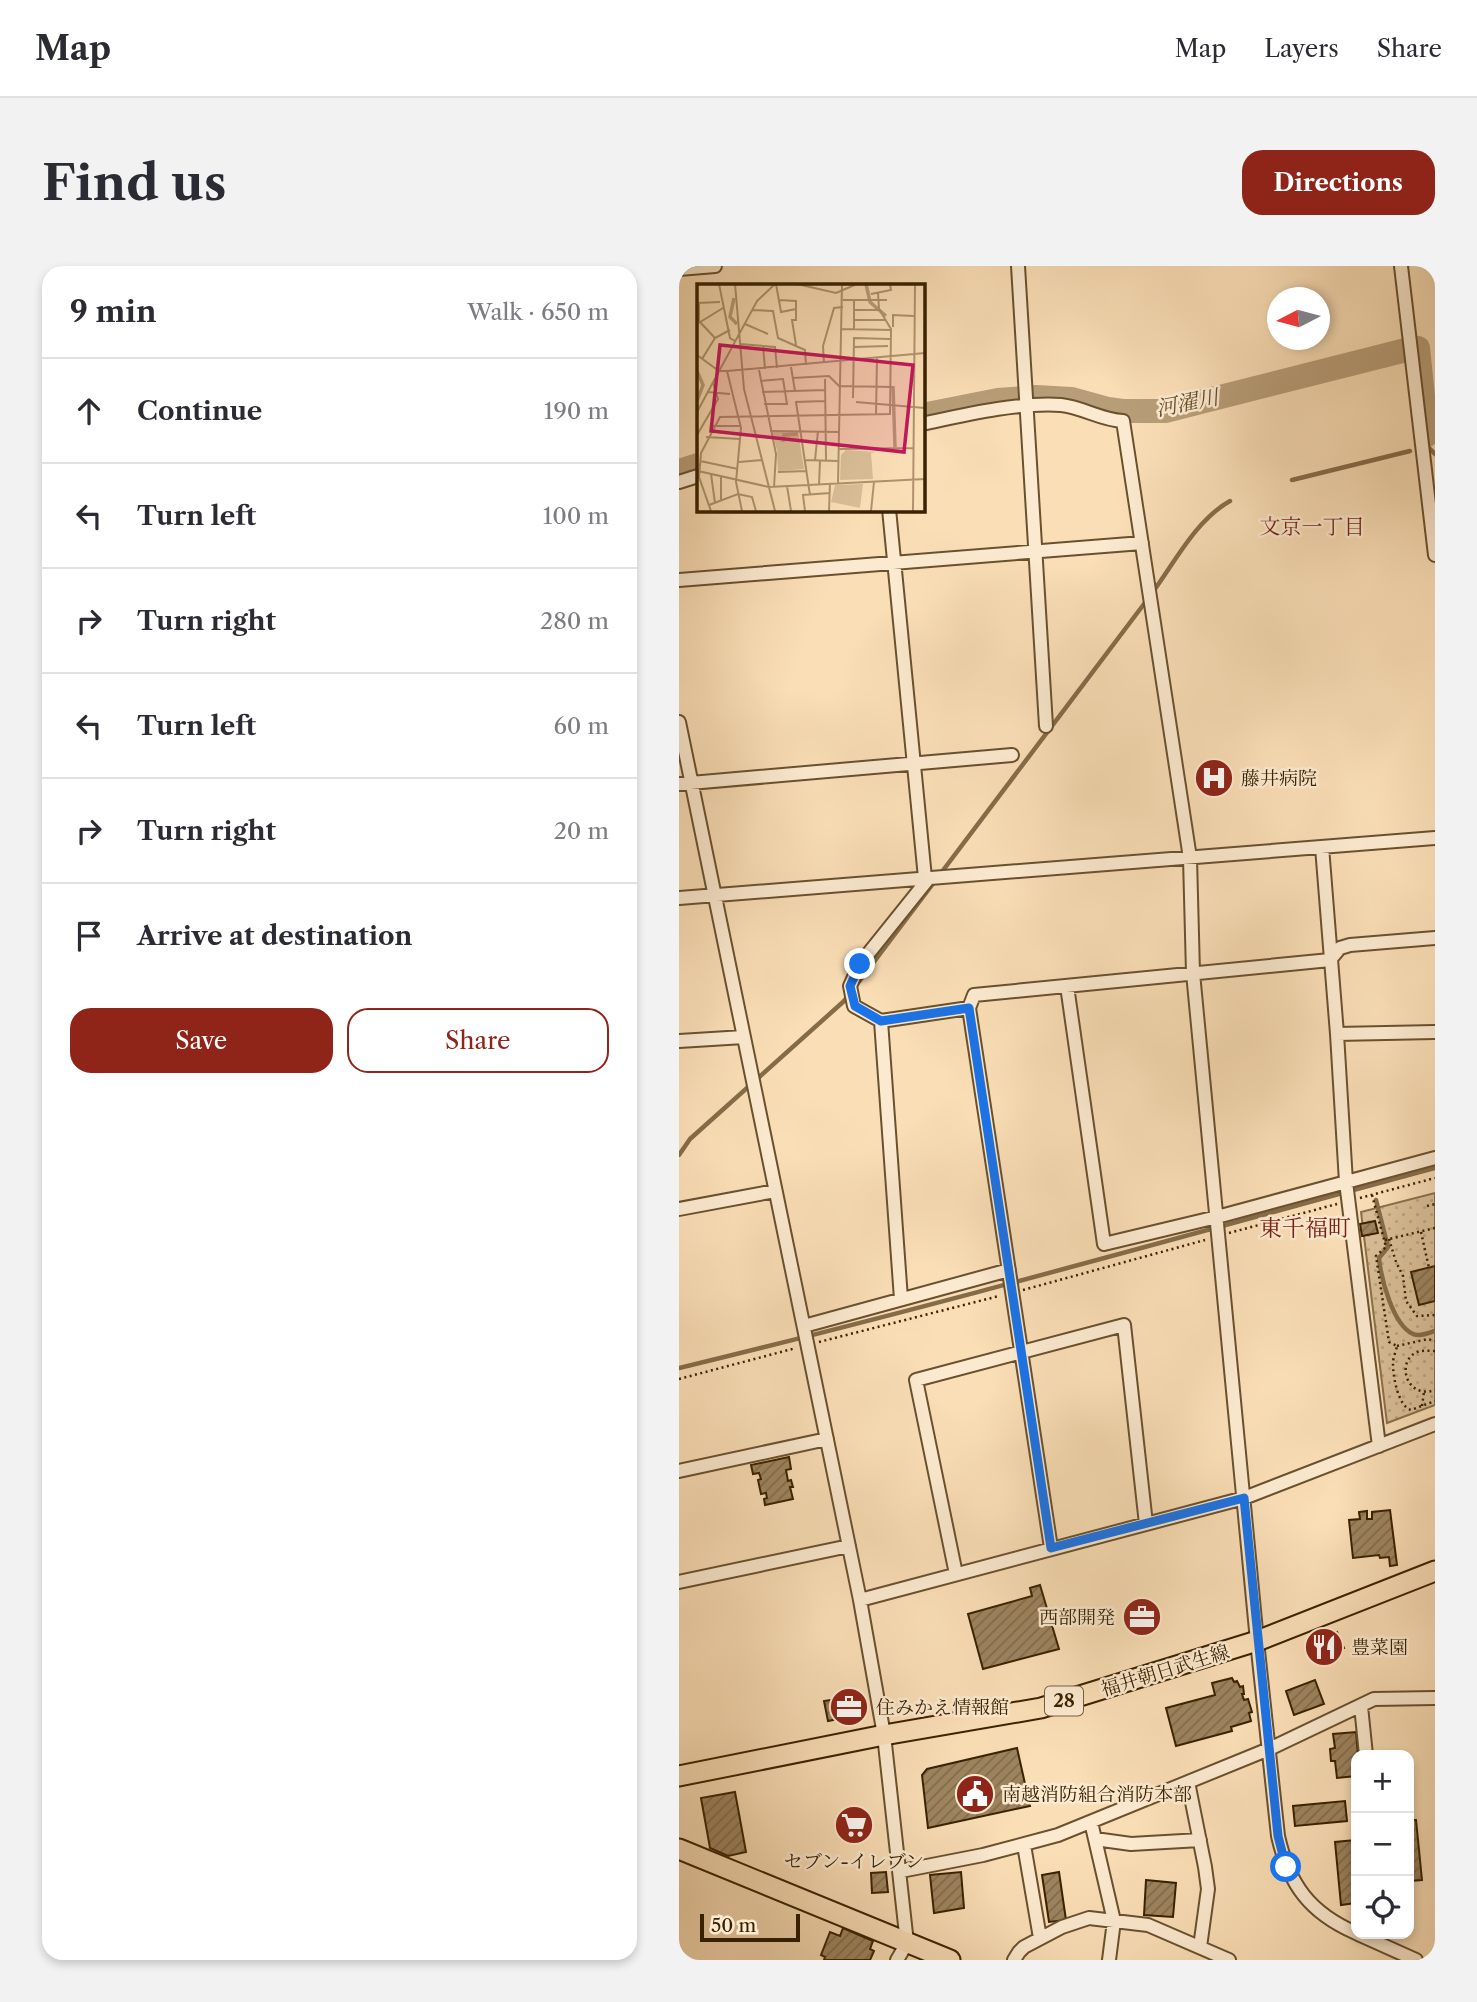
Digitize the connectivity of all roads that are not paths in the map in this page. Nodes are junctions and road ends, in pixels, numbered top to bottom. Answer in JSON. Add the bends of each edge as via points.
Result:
{"nodes":[{"id":1,"x":715,"y":266,"type":"edge"},
{"id":2,"x":1019,"y":266,"type":"edge"},
{"id":3,"x":1401,"y":266,"type":"edge"},
{"id":4,"x":679,"y":270,"type":"edge"},
{"id":5,"x":1027,"y":406,"type":"junction"},
{"id":6,"x":924,"y":424,"type":"edge"},
{"id":7,"x":697,"y":476,"type":"edge"},
{"id":8,"x":679,"y":482,"type":"edge"},
{"id":9,"x":889,"y":511,"type":"edge"},
{"id":10,"x":1142,"y":543,"type":"junction"},
{"id":11,"x":1036,"y":551,"type":"junction"},
{"id":12,"x":1435,"y":555,"type":"edge"},
{"id":13,"x":894,"y":562,"type":"junction"},
{"id":14,"x":679,"y":580,"type":"edge"},
{"id":15,"x":1047,"y":726,"type":"dead end"},
{"id":16,"x":680,"y":729,"type":"edge"},
{"id":17,"x":1012,"y":755,"type":"dead end"},
{"id":18,"x":913,"y":764,"type":"junction"},
{"id":19,"x":685,"y":784,"type":"edge"},
{"id":20,"x":1435,"y":838,"type":"edge"},
{"id":21,"x":1322,"y":846,"type":"junction"},
{"id":22,"x":1190,"y":858,"type":"junction"},
{"id":23,"x":927,"y":878,"type":"junction"},
{"id":24,"x":715,"y":896,"type":"junction"},
{"id":25,"x":679,"y":898,"type":"edge"},
{"id":26,"x":1435,"y":938,"type":"edge"},
{"id":27,"x":1330,"y":960,"type":"junction"},
{"id":28,"x":1193,"y":973,"type":"junction"},
{"id":29,"x":1067,"y":986,"type":"junction"},
{"id":30,"x":969,"y":1008,"type":"junction"},
{"id":31,"x":881,"y":1021,"type":"junction"},
{"id":32,"x":1435,"y":1032,"type":"edge"},
{"id":33,"x":1337,"y":1034,"type":"junction"},
{"id":34,"x":744,"y":1037,"type":"junction"},
{"id":35,"x":679,"y":1041,"type":"edge"},
{"id":36,"x":1435,"y":1157,"type":"edge"},
{"id":37,"x":1346,"y":1182,"type":"junction"},
{"id":38,"x":775,"y":1191,"type":"junction"},
{"id":39,"x":679,"y":1209,"type":"edge"},
{"id":40,"x":1217,"y":1217,"type":"junction"},
{"id":41,"x":1009,"y":1269,"type":"junction"},
{"id":42,"x":901,"y":1299,"type":"junction"},
{"id":43,"x":803,"y":1326,"type":"junction"},
{"id":44,"x":1021,"y":1351,"type":"junction"},
{"id":45,"x":1435,"y":1424,"type":"edge"},
{"id":46,"x":827,"y":1439,"type":"junction"},
{"id":47,"x":1380,"y":1446,"type":"junction"},
{"id":48,"x":679,"y":1471,"type":"edge"},
{"id":49,"x":1244,"y":1498,"type":"junction"},
{"id":50,"x":1146,"y":1524,"type":"junction"},
{"id":51,"x":849,"y":1546,"type":"junction"},
{"id":52,"x":1051,"y":1548,"type":"junction"},
{"id":53,"x":1435,"y":1571,"type":"edge"},
{"id":54,"x":956,"y":1574,"type":"junction"},
{"id":55,"x":679,"y":1581,"type":"edge"},
{"id":56,"x":860,"y":1600,"type":"junction"},
{"id":57,"x":1257,"y":1641,"type":"junction"},
{"id":58,"x":1435,"y":1698,"type":"edge"},
{"id":59,"x":1361,"y":1706,"type":"junction"},
{"id":60,"x":884,"y":1735,"type":"junction"},
{"id":61,"x":1269,"y":1749,"type":"junction"},
{"id":62,"x":1365,"y":1750,"type":"edge"},
{"id":63,"x":679,"y":1776,"type":"edge"},
{"id":64,"x":1188,"y":1782,"type":"junction"},
{"id":65,"x":1091,"y":1822,"type":"junction"},
{"id":66,"x":1095,"y":1839,"type":"junction"},
{"id":67,"x":1200,"y":1840,"type":"junction"},
{"id":68,"x":1024,"y":1845,"type":"junction"},
{"id":69,"x":679,"y":1849,"type":"edge"},
{"id":70,"x":901,"y":1871,"type":"junction"},
{"id":71,"x":1114,"y":1921,"type":"junction"},
{"id":72,"x":1351,"y":1931,"type":"edge"},
{"id":73,"x":1040,"y":1938,"type":"junction"},
{"id":74,"x":1385,"y":1940,"type":"edge"},
{"id":75,"x":907,"y":1943,"type":"junction"},
{"id":76,"x":1200,"y":1947,"type":"junction"},
{"id":77,"x":897,"y":1960,"type":"edge"},
{"id":78,"x":950,"y":1960,"type":"edge"},
{"id":79,"x":1014,"y":1960,"type":"edge"},
{"id":80,"x":1109,"y":1960,"type":"edge"},
{"id":81,"x":1229,"y":1960,"type":"edge"},
{"id":82,"x":1416,"y":1960,"type":"edge"}],
"edges":[{"from":1,"to":4,"type":"street"},
{"from":2,"to":5,"type":"street"},
{"from":3,"to":12,"type":"street"},
{"from":5,"to":6,"type":"street"},
{"from":5,"to":10,"type":"street","via":[[1063,405],[1123,421]]},
{"from":5,"to":11,"type":"street"},
{"from":7,"to":8,"type":"street"},
{"from":9,"to":13,"type":"street"},
{"from":10,"to":11,"type":"street"},
{"from":10,"to":22,"type":"street"},
{"from":11,"to":13,"type":"street"},
{"from":11,"to":15,"type":"street"},
{"from":13,"to":14,"type":"street"},
{"from":13,"to":18,"type":"street"},
{"from":16,"to":19,"type":"street"},
{"from":17,"to":18,"type":"street"},
{"from":18,"to":19,"type":"street"},
{"from":18,"to":23,"type":"street"},
{"from":19,"to":24,"type":"street"},
{"from":20,"to":21,"type":"street"},
{"from":21,"to":22,"type":"street"},
{"from":21,"to":27,"type":"street"},
{"from":22,"to":23,"type":"street"},
{"from":22,"to":28,"type":"street"},
{"from":23,"to":24,"type":"street"},
{"from":23,"to":31,"type":"street","via":[[860,964],[850,986],[855,1006]]},
{"from":24,"to":25,"type":"street"},
{"from":24,"to":34,"type":"street"},
{"from":26,"to":27,"type":"street","via":[[1350,945],[1340,948]]},
{"from":27,"to":28,"type":"street"},
{"from":27,"to":33,"type":"street"},
{"from":28,"to":29,"type":"street"},
{"from":28,"to":40,"type":"street"},
{"from":29,"to":30,"type":"street","via":[[974,995]]},
{"from":29,"to":40,"type":"street","via":[[1104,1244]]},
{"from":30,"to":31,"type":"street"},
{"from":30,"to":41,"type":"street"},
{"from":31,"to":42,"type":"street"},
{"from":32,"to":33,"type":"street"},
{"from":33,"to":37,"type":"street"},
{"from":34,"to":35,"type":"street"},
{"from":34,"to":38,"type":"street"},
{"from":36,"to":37,"type":"street"},
{"from":37,"to":40,"type":"street"},
{"from":37,"to":47,"type":"street"},
{"from":38,"to":39,"type":"street"},
{"from":38,"to":43,"type":"street"},
{"from":40,"to":49,"type":"street"},
{"from":41,"to":42,"type":"street"},
{"from":41,"to":44,"type":"street"},
{"from":42,"to":43,"type":"street"},
{"from":43,"to":46,"type":"street"},
{"from":44,"to":50,"type":"street","via":[[1124,1325]]},
{"from":44,"to":52,"type":"street"},
{"from":44,"to":54,"type":"street","via":[[916,1380]]},
{"from":45,"to":47,"type":"street"},
{"from":46,"to":48,"type":"street"},
{"from":46,"to":51,"type":"street"},
{"from":47,"to":49,"type":"street"},
{"from":49,"to":50,"type":"street"},
{"from":49,"to":57,"type":"street"},
{"from":50,"to":52,"type":"street"},
{"from":51,"to":55,"type":"street"},
{"from":51,"to":56,"type":"street"},
{"from":52,"to":54,"type":"street"},
{"from":53,"to":57,"type":"main road","name":"福井朝日武生線","number":"28"},
{"from":54,"to":56,"type":"street"},
{"from":56,"to":60,"type":"street"},
{"from":57,"to":60,"type":"main road","name":"福井朝日武生線","number":"28","via":[[1041,1708]]},
{"from":57,"to":61,"type":"street"},
{"from":58,"to":59,"type":"street","via":[[1374,1699]]},
{"from":59,"to":61,"type":"street"},
{"from":59,"to":62,"type":"street"},
{"from":60,"to":63,"type":"main road","name":"福井朝日武生線","number":"28"},
{"from":60,"to":70,"type":"street"},
{"from":61,"to":64,"type":"street"},
{"from":61,"to":72,"type":"street","via":[[1286,1867],[1310,1904]]},
{"from":64,"to":65,"type":"street"},
{"from":64,"to":67,"type":"street"},
{"from":65,"to":66,"type":"street"},
{"from":65,"to":68,"type":"street"},
{"from":66,"to":67,"type":"street","via":[[1131,1844]]},
{"from":66,"to":71,"type":"street"},
{"from":67,"to":76,"type":"street","via":[[1208,1889]]},
{"from":68,"to":70,"type":"street"},
{"from":68,"to":73,"type":"street"},
{"from":69,"to":75,"type":"main road"},
{"from":70,"to":75,"type":"street"},
{"from":71,"to":73,"type":"street","via":[[1089,1918]]},
{"from":71,"to":76,"type":"street","via":[[1148,1925]]},
{"from":71,"to":80,"type":"street"},
{"from":73,"to":79,"type":"street"},
{"from":74,"to":82,"type":"street"},
{"from":75,"to":77,"type":"street"},
{"from":75,"to":78,"type":"main road"},
{"from":76,"to":81,"type":"street"}]}
